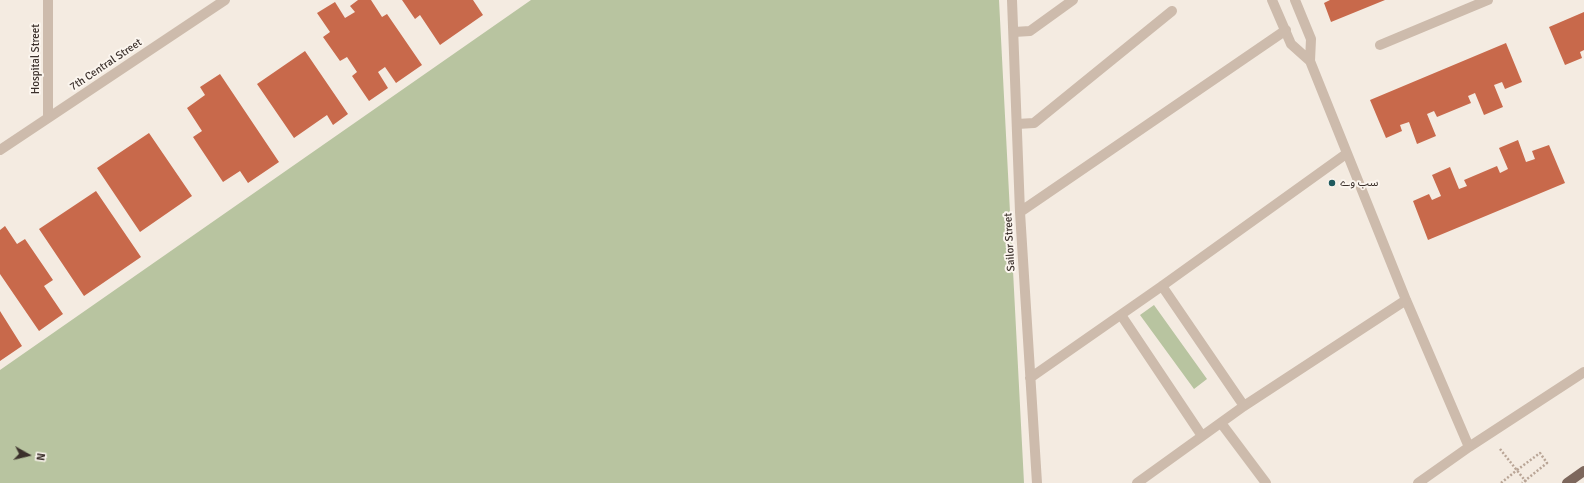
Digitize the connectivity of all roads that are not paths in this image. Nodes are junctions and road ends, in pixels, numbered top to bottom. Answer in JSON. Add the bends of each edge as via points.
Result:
{"nodes":[{"id":1,"x":48,"y":0,"type":"edge"},
{"id":2,"x":224,"y":0,"type":"edge"},
{"id":3,"x":1012,"y":0,"type":"edge"},
{"id":4,"x":1073,"y":0,"type":"edge"},
{"id":5,"x":1272,"y":0,"type":"edge"},
{"id":6,"x":1295,"y":0,"type":"edge"},
{"id":7,"x":1488,"y":0,"type":"edge"},
{"id":8,"x":1172,"y":11,"type":"dead end"},
{"id":9,"x":1286,"y":30,"type":"junction"},
{"id":10,"x":1014,"y":32,"type":"junction"},
{"id":11,"x":1380,"y":45,"type":"dead end"},
{"id":12,"x":1310,"y":61,"type":"junction"},
{"id":13,"x":48,"y":118,"type":"junction"},
{"id":14,"x":1017,"y":124,"type":"junction"},
{"id":15,"x":0,"y":150,"type":"edge"},
{"id":16,"x":1346,"y":154,"type":"junction"},
{"id":17,"x":1020,"y":212,"type":"junction"},
{"id":18,"x":1162,"y":286,"type":"junction"},
{"id":19,"x":1406,"y":300,"type":"junction"},
{"id":20,"x":1121,"y":315,"type":"junction"},
{"id":21,"x":1584,"y":372,"type":"edge"},
{"id":22,"x":1030,"y":378,"type":"junction"},
{"id":23,"x":1244,"y":406,"type":"junction"},
{"id":24,"x":1221,"y":423,"type":"junction"},
{"id":25,"x":1202,"y":436,"type":"junction"},
{"id":26,"x":1469,"y":447,"type":"junction"},
{"id":27,"x":1584,"y":471,"type":"edge"},
{"id":28,"x":1037,"y":483,"type":"edge"},
{"id":29,"x":1137,"y":483,"type":"edge"},
{"id":30,"x":1266,"y":483,"type":"edge"},
{"id":31,"x":1418,"y":483,"type":"edge"},
{"id":32,"x":1567,"y":483,"type":"edge"}],
"edges":[{"from":1,"to":13,"type":"street","name":"Hospital Street"},
{"from":2,"to":13,"type":"street","name":"7th Central Street"},
{"from":3,"to":10,"type":"street","name":"Sailor Street"},
{"from":4,"to":10,"type":"street","via":[[1030,31]]},
{"from":5,"to":9,"type":"street"},
{"from":6,"to":12,"type":"street","via":[[1311,39]]},
{"from":7,"to":11,"type":"street"},
{"from":8,"to":14,"type":"street","via":[[1034,123]]},
{"from":9,"to":12,"type":"street","via":[[1291,44]]},
{"from":9,"to":17,"type":"street"},
{"from":10,"to":14,"type":"street","name":"Sailor Street"},
{"from":12,"to":16,"type":"street"},
{"from":13,"to":15,"type":"street","name":"7th Central Street"},
{"from":14,"to":17,"type":"street","name":"Sailor Street"},
{"from":16,"to":18,"type":"street"},
{"from":16,"to":19,"type":"street"},
{"from":17,"to":22,"type":"street","name":"Sailor Street"},
{"from":18,"to":20,"type":"street"},
{"from":18,"to":23,"type":"street"},
{"from":19,"to":23,"type":"street"},
{"from":19,"to":26,"type":"street"},
{"from":20,"to":22,"type":"street"},
{"from":20,"to":25,"type":"street"},
{"from":21,"to":26,"type":"street"},
{"from":22,"to":28,"type":"street","name":"Sailor Street"},
{"from":23,"to":24,"type":"street"},
{"from":24,"to":25,"type":"street"},
{"from":24,"to":30,"type":"street"},
{"from":25,"to":29,"type":"street"},
{"from":26,"to":31,"type":"street"},
{"from":27,"to":32,"type":"main road"}]}
